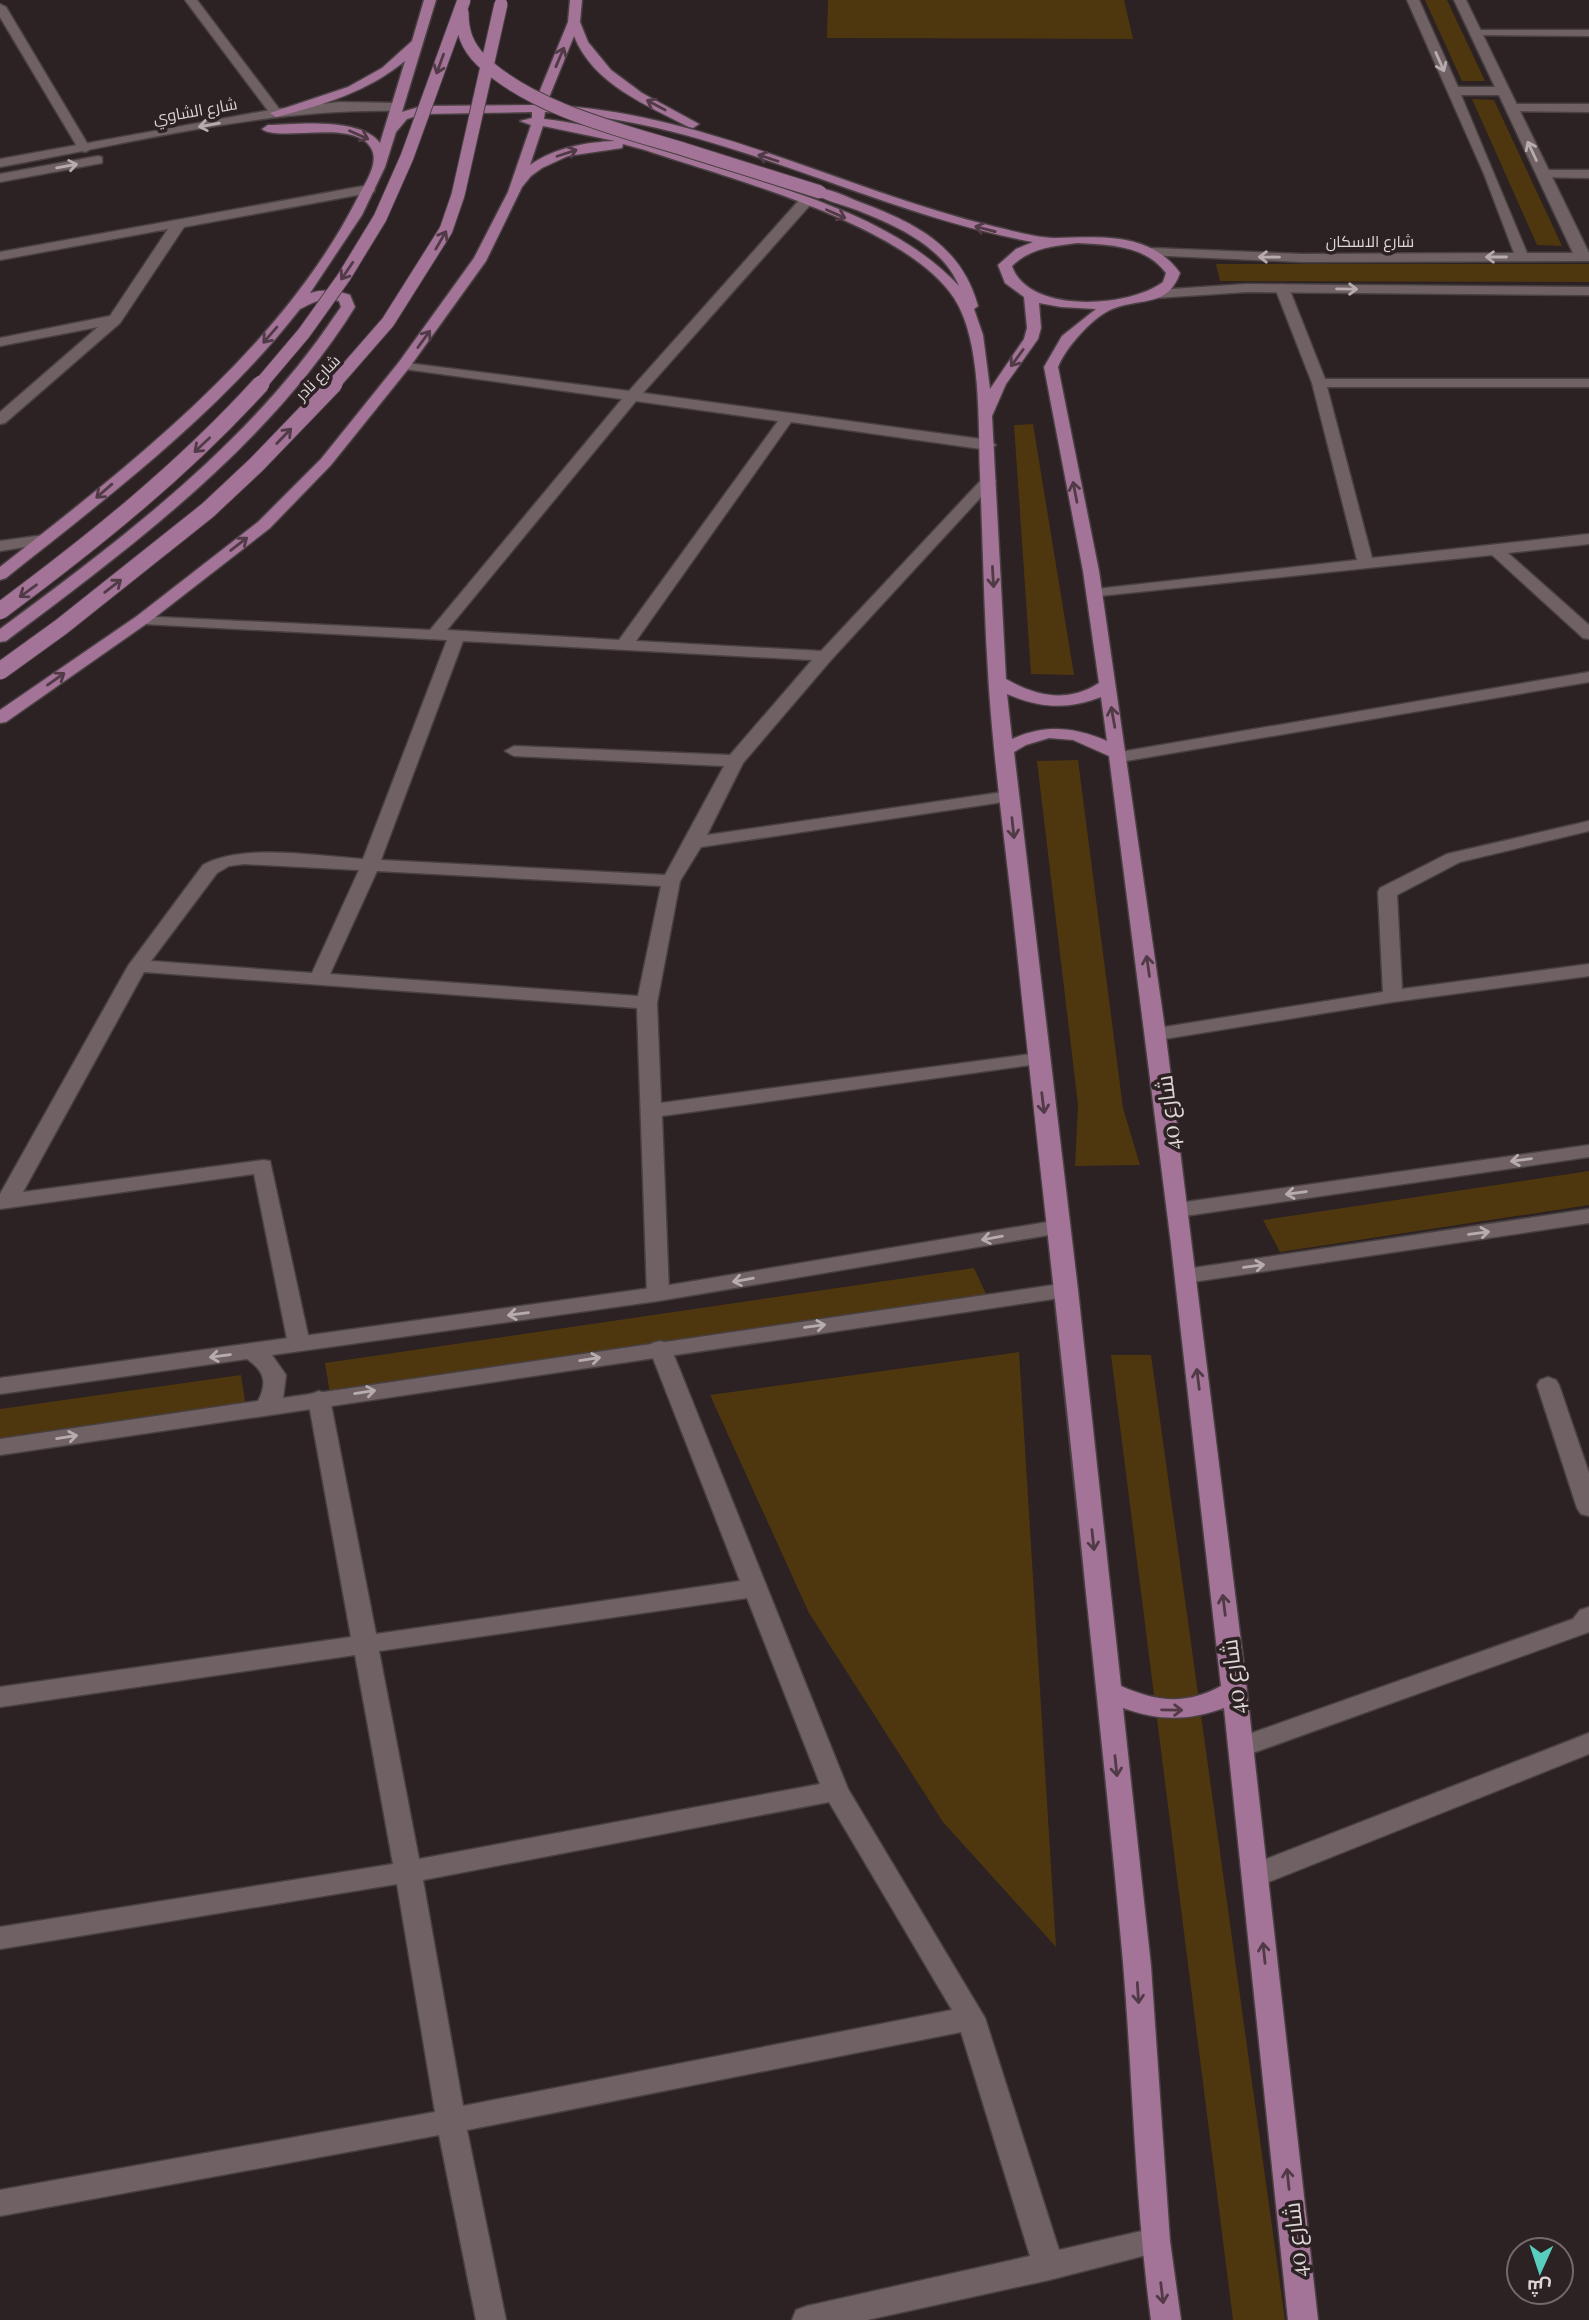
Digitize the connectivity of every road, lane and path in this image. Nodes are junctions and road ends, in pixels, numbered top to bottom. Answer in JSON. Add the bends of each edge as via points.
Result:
{"nodes":[{"id":1,"x":191,"y":0,"type":"edge"},
{"id":2,"x":430,"y":0,"type":"edge"},
{"id":3,"x":502,"y":0,"type":"edge"},
{"id":4,"x":576,"y":0,"type":"edge"},
{"id":5,"x":1413,"y":0,"type":"edge"},
{"id":6,"x":1460,"y":0,"type":"edge"},
{"id":7,"x":463,"y":2,"type":"edge"},
{"id":8,"x":0,"y":7,"type":"edge"},
{"id":9,"x":574,"y":22,"type":"junction"},
{"id":10,"x":1476,"y":33,"type":"junction"},
{"id":11,"x":1589,"y":33,"type":"edge"},
{"id":12,"x":418,"y":40,"type":"junction"},
{"id":13,"x":1453,"y":91,"type":"junction"},
{"id":14,"x":1504,"y":91,"type":"junction"},
{"id":15,"x":1512,"y":107,"type":"junction"},
{"id":16,"x":1589,"y":108,"type":"edge"},
{"id":17,"x":276,"y":113,"type":"junction"},
{"id":18,"x":533,"y":114,"type":"junction"},
{"id":19,"x":397,"y":117,"type":"junction"},
{"id":20,"x":262,"y":130,"type":"joint"},
{"id":21,"x":84,"y":148,"type":"junction"},
{"id":22,"x":738,"y":148,"type":"junction"},
{"id":23,"x":656,"y":150,"type":"junction"},
{"id":24,"x":107,"y":158,"type":"dead end"},
{"id":25,"x":0,"y":163,"type":"edge"},
{"id":26,"x":379,"y":167,"type":"junction"},
{"id":27,"x":1543,"y":174,"type":"junction"},
{"id":28,"x":1589,"y":174,"type":"edge"},
{"id":29,"x":0,"y":178,"type":"edge"},
{"id":30,"x":369,"y":189,"type":"junction"},
{"id":31,"x":514,"y":192,"type":"junction"},
{"id":32,"x":806,"y":201,"type":"junction"},
{"id":33,"x":178,"y":225,"type":"junction"},
{"id":34,"x":1052,"y":242,"type":"junction"},
{"id":35,"x":1152,"y":252,"type":"junction"},
{"id":36,"x":0,"y":256,"type":"edge"},
{"id":37,"x":1522,"y":257,"type":"junction"},
{"id":38,"x":1586,"y":257,"type":"edge"},
{"id":39,"x":1282,"y":288,"type":"junction"},
{"id":40,"x":1589,"y":291,"type":"edge"},
{"id":41,"x":1156,"y":294,"type":"junction"},
{"id":42,"x":1031,"y":295,"type":"junction"},
{"id":43,"x":1110,"y":305,"type":"junction"},
{"id":44,"x":293,"y":308,"type":"junction"},
{"id":45,"x":115,"y":320,"type":"junction"},
{"id":46,"x":974,"y":327,"type":"junction"},
{"id":47,"x":0,"y":342,"type":"edge"},
{"id":48,"x":404,"y":365,"type":"junction"},
{"id":49,"x":1320,"y":383,"type":"junction"},
{"id":50,"x":1589,"y":383,"type":"edge"},
{"id":51,"x":631,"y":398,"type":"junction"},
{"id":52,"x":985,"y":416,"type":"junction"},
{"id":53,"x":787,"y":418,"type":"junction"},
{"id":54,"x":0,"y":420,"type":"edge"},
{"id":55,"x":988,"y":445,"type":"junction"},
{"id":56,"x":988,"y":481,"type":"junction"},
{"id":57,"x":1589,"y":539,"type":"edge"},
{"id":58,"x":44,"y":540,"type":"junction"},
{"id":59,"x":0,"y":546,"type":"edge"},
{"id":60,"x":1496,"y":550,"type":"junction"},
{"id":61,"x":1366,"y":565,"type":"junction"},
{"id":62,"x":0,"y":575,"type":"edge"},
{"id":63,"x":1096,"y":594,"type":"junction"},
{"id":64,"x":0,"y":611,"type":"edge"},
{"id":65,"x":143,"y":619,"type":"junction"},
{"id":66,"x":1589,"y":634,"type":"edge"},
{"id":67,"x":435,"y":635,"type":"junction"},
{"id":68,"x":457,"y":636,"type":"junction"},
{"id":69,"x":0,"y":637,"type":"edge"},
{"id":70,"x":624,"y":645,"type":"junction"},
{"id":71,"x":824,"y":656,"type":"junction"},
{"id":72,"x":0,"y":671,"type":"edge"},
{"id":73,"x":1589,"y":677,"type":"edge"},
{"id":74,"x":998,"y":682,"type":"junction"},
{"id":75,"x":1108,"y":685,"type":"junction"},
{"id":76,"x":0,"y":718,"type":"edge"},
{"id":77,"x":1005,"y":750,"type":"junction"},
{"id":78,"x":514,"y":751,"type":"dead end"},
{"id":79,"x":1120,"y":755,"type":"junction"},
{"id":80,"x":735,"y":761,"type":"junction"},
{"id":81,"x":1010,"y":796,"type":"junction"},
{"id":82,"x":1589,"y":826,"type":"edge"},
{"id":83,"x":694,"y":842,"type":"junction"},
{"id":84,"x":371,"y":863,"type":"junction"},
{"id":85,"x":671,"y":881,"type":"junction"},
{"id":86,"x":138,"y":966,"type":"junction"},
{"id":87,"x":1589,"y":971,"type":"edge"},
{"id":88,"x":319,"y":978,"type":"junction"},
{"id":89,"x":1393,"y":996,"type":"junction"},
{"id":90,"x":647,"y":1003,"type":"junction"},
{"id":91,"x":1157,"y":1034,"type":"junction"},
{"id":92,"x":1038,"y":1059,"type":"junction"},
{"id":93,"x":650,"y":1111,"type":"junction"},
{"id":94,"x":1589,"y":1151,"type":"edge"},
{"id":95,"x":3,"y":1201,"type":"edge"},
{"id":96,"x":1178,"y":1210,"type":"junction"},
{"id":97,"x":1589,"y":1216,"type":"edge"},
{"id":98,"x":1059,"y":1227,"type":"junction"},
{"id":99,"x":1186,"y":1276,"type":"junction"},
{"id":100,"x":1067,"y":1290,"type":"junction"},
{"id":101,"x":658,"y":1294,"type":"junction"},
{"id":102,"x":299,"y":1344,"type":"junction"},
{"id":103,"x":660,"y":1348,"type":"junction"},
{"id":104,"x":251,"y":1351,"type":"junction"},
{"id":105,"x":1548,"y":1385,"type":"dead end"},
{"id":106,"x":0,"y":1386,"type":"edge"},
{"id":107,"x":318,"y":1399,"type":"junction"},
{"id":108,"x":266,"y":1407,"type":"junction"},
{"id":109,"x":0,"y":1447,"type":"edge"},
{"id":110,"x":1589,"y":1508,"type":"edge"},
{"id":111,"x":754,"y":1588,"type":"junction"},
{"id":112,"x":1589,"y":1616,"type":"edge"},
{"id":113,"x":366,"y":1644,"type":"junction"},
{"id":114,"x":1234,"y":1690,"type":"junction"},
{"id":115,"x":1109,"y":1691,"type":"junction"},
{"id":116,"x":0,"y":1697,"type":"edge"},
{"id":117,"x":1589,"y":1743,"type":"edge"},
{"id":118,"x":1241,"y":1747,"type":"junction"},
{"id":119,"x":836,"y":1791,"type":"junction"},
{"id":120,"x":408,"y":1872,"type":"junction"},
{"id":121,"x":1256,"y":1875,"type":"junction"},
{"id":122,"x":0,"y":1938,"type":"edge"},
{"id":123,"x":971,"y":2018,"type":"junction"},
{"id":124,"x":451,"y":2122,"type":"junction"},
{"id":125,"x":0,"y":2203,"type":"edge"},
{"id":126,"x":1156,"y":2241,"type":"junction"},
{"id":127,"x":1049,"y":2267,"type":"junction"},
{"id":128,"x":491,"y":2320,"type":"edge"},
{"id":129,"x":807,"y":2320,"type":"edge"},
{"id":130,"x":1166,"y":2320,"type":"edge"},
{"id":131,"x":1303,"y":2320,"type":"edge"}],
"edges":[{"from":1,"to":17,"type":"street"},
{"from":2,"to":12,"type":"main road"},
{"from":72,"to":3,"type":"main road","name":"شارع نادر","one_way":true,"bridge":true,"via":[[208,510],[324,396],[388,322],[446,230]]},
{"from":4,"to":9,"type":"main road"},
{"from":5,"to":13,"type":"street","one_way":true},
{"from":6,"to":10,"type":"street"},
{"from":7,"to":46,"type":"main road","bridge":true,"via":[[464,37],[473,51],[544,101],[820,192],[881,215],[931,243],[952,259],[969,288]]},
{"from":7,"to":64,"type":"main road","name":"شارع نادر","one_way":true,"bridge":true,"via":[[400,176],[323,308],[232,418],[123,517]]},
{"from":8,"to":21,"type":"street"},
{"from":18,"to":9,"type":"main road","one_way":true},
{"from":22,"to":9,"type":"main road","one_way":true,"via":[[608,76],[580,42]]},
{"from":10,"to":11,"type":"street"},
{"from":10,"to":14,"type":"street"},
{"from":12,"to":17,"type":"main road","via":[[397,63],[360,86]]},
{"from":12,"to":19,"type":"main road"},
{"from":13,"to":14,"type":"street"},
{"from":13,"to":37,"type":"street"},
{"from":14,"to":15,"type":"street"},
{"from":15,"to":16,"type":"street"},
{"from":27,"to":15,"type":"street","one_way":true},
{"from":17,"to":19,"type":"street","name":"شارع الشاوي","via":[[340,106]]},
{"from":17,"to":21,"type":"street","name":"شارع الشاوي","one_way":true},
{"from":18,"to":19,"type":"main road"},
{"from":18,"to":22,"type":"main road","via":[[617,115]]},
{"from":18,"to":23,"type":"main road"},
{"from":18,"to":31,"type":"main road"},
{"from":19,"to":20,"type":"street","via":[[331,118]]},
{"from":19,"to":26,"type":"main road"},
{"from":20,"to":26,"type":"main road","one_way":true,"via":[[348,131],[375,143]]},
{"from":21,"to":25,"type":"street","name":"شارع الشاوي"},
{"from":34,"to":22,"type":"main road","one_way":true,"via":[[968,225]]},
{"from":31,"to":23,"type":"main road","one_way":true,"via":[[533,169],[570,152],[604,145]]},
{"from":23,"to":32,"type":"main road"},
{"from":29,"to":24,"type":"street","one_way":true},
{"from":26,"to":30,"type":"main road"},
{"from":27,"to":28,"type":"street"},
{"from":27,"to":38,"type":"street"},
{"from":30,"to":33,"type":"street"},
{"from":30,"to":44,"type":"main road"},
{"from":48,"to":31,"type":"main road","one_way":true,"via":[[481,258]]},
{"from":32,"to":46,"type":"main road","one_way":true,"via":[[918,257],[957,292]]},
{"from":32,"to":51,"type":"street"},
{"from":33,"to":36,"type":"street"},
{"from":33,"to":45,"type":"street"},
{"from":34,"to":35,"type":"main road","via":[[1105,240]]},
{"from":34,"to":42,"type":"main road","via":[[1030,247],[1005,265],[1014,286]]},
{"from":37,"to":35,"type":"street","name":"شارع الاسكان","one_way":true,"via":[[1302,258]]},
{"from":35,"to":41,"type":"main road","via":[[1167,262],[1172,273],[1169,284]]},
{"from":37,"to":38,"type":"street","name":"شارع الاسكان"},
{"from":39,"to":40,"type":"street","one_way":true},
{"from":39,"to":41,"type":"street"},
{"from":39,"to":49,"type":"street"},
{"from":41,"to":43,"type":"main road"},
{"from":42,"to":43,"type":"main road","via":[[1082,306]]},
{"from":42,"to":52,"type":"main road","one_way":true,"via":[[1031,339],[999,384]]},
{"from":63,"to":43,"type":"main road","name":"شارع 40","one_way":true,"via":[[1051,367],[1056,350],[1068,337]]},
{"from":44,"to":58,"type":"main road","one_way":true,"via":[[206,403]]},
{"from":44,"to":69,"type":"main road","via":[[307,297],[328,294],[345,298],[348,307],[284,392],[230,450],[141,530]]},
{"from":45,"to":47,"type":"street"},
{"from":45,"to":54,"type":"street"},
{"from":46,"to":52,"type":"main road"},
{"from":48,"to":51,"type":"street"},
{"from":65,"to":48,"type":"main road","one_way":true,"via":[[264,524],[326,462]]},
{"from":49,"to":50,"type":"street"},
{"from":49,"to":61,"type":"street"},
{"from":51,"to":53,"type":"street"},
{"from":51,"to":67,"type":"street"},
{"from":52,"to":55,"type":"main road"},
{"from":53,"to":55,"type":"street"},
{"from":53,"to":70,"type":"street"},
{"from":55,"to":56,"type":"main road"},
{"from":56,"to":71,"type":"street"},
{"from":56,"to":74,"type":"main road","one_way":true},
{"from":57,"to":60,"type":"street"},
{"from":58,"to":59,"type":"street"},
{"from":58,"to":62,"type":"main road"},
{"from":60,"to":61,"type":"street"},
{"from":60,"to":66,"type":"street"},
{"from":61,"to":63,"type":"street"},
{"from":63,"to":75,"type":"main road","name":"شارع 40"},
{"from":65,"to":67,"type":"street"},
{"from":76,"to":65,"type":"main road","one_way":true},
{"from":67,"to":68,"type":"street"},
{"from":68,"to":70,"type":"street"},
{"from":68,"to":84,"type":"street"},
{"from":70,"to":71,"type":"street"},
{"from":71,"to":80,"type":"street"},
{"from":73,"to":79,"type":"street"},
{"from":74,"to":75,"type":"main road","via":[[1027,698],[1054,702],[1078,700]]},
{"from":74,"to":77,"type":"main road"},
{"from":79,"to":75,"type":"main road","name":"شارع 40","one_way":true},
{"from":77,"to":79,"type":"main road","via":[[1029,737],[1064,733],[1089,737]]},
{"from":77,"to":81,"type":"main road"},
{"from":78,"to":80,"type":"street"},
{"from":91,"to":79,"type":"main road","name":"شارع 40","one_way":true},
{"from":80,"to":83,"type":"street"},
{"from":81,"to":83,"type":"street"},
{"from":81,"to":92,"type":"main road","one_way":true},
{"from":82,"to":89,"type":"street","via":[[1454,858],[1387,892]]},
{"from":83,"to":85,"type":"street"},
{"from":84,"to":85,"type":"street"},
{"from":84,"to":86,"type":"street","via":[[224,861],[210,869]]},
{"from":84,"to":88,"type":"street"},
{"from":85,"to":90,"type":"street"},
{"from":86,"to":88,"type":"street"},
{"from":86,"to":95,"type":"street"},
{"from":87,"to":89,"type":"street"},
{"from":88,"to":90,"type":"street"},
{"from":89,"to":91,"type":"street"},
{"from":90,"to":93,"type":"street"},
{"from":91,"to":96,"type":"main road","name":"شارع 40"},
{"from":92,"to":93,"type":"street"},
{"from":92,"to":98,"type":"main road","one_way":true},
{"from":93,"to":101,"type":"street"},
{"from":94,"to":96,"type":"street","one_way":true},
{"from":95,"to":102,"type":"street","via":[[263,1166]]},
{"from":96,"to":99,"type":"main road","name":"شارع 40"},
{"from":99,"to":97,"type":"street","one_way":true},
{"from":98,"to":100,"type":"main road"},
{"from":98,"to":101,"type":"street","one_way":true},
{"from":114,"to":99,"type":"main road","name":"شارع 40","one_way":true},
{"from":103,"to":100,"type":"street","one_way":true},
{"from":100,"to":115,"type":"main road","one_way":true},
{"from":101,"to":102,"type":"street","one_way":true},
{"from":102,"to":104,"type":"street"},
{"from":107,"to":103,"type":"street","one_way":true},
{"from":103,"to":111,"type":"street"},
{"from":104,"to":106,"type":"street","one_way":true},
{"from":104,"to":108,"type":"street","via":[[270,1365],[275,1375],[276,1385]]},
{"from":105,"to":110,"type":"street"},
{"from":107,"to":108,"type":"street"},
{"from":107,"to":113,"type":"street"},
{"from":109,"to":108,"type":"street","one_way":true},
{"from":111,"to":113,"type":"street"},
{"from":111,"to":119,"type":"street"},
{"from":112,"to":118,"type":"street","via":[[1582,1625]]},
{"from":113,"to":116,"type":"street"},
{"from":113,"to":120,"type":"street"},
{"from":115,"to":114,"type":"main road","one_way":true,"via":[[1140,1706],[1166,1711],[1191,1710]]},
{"from":114,"to":118,"type":"main road","name":"شارع 40"},
{"from":115,"to":126,"type":"main road","one_way":true,"via":[[1137,1966]]},
{"from":117,"to":121,"type":"street"},
{"from":118,"to":121,"type":"main road","name":"شارع 40"},
{"from":119,"to":120,"type":"street"},
{"from":119,"to":123,"type":"street"},
{"from":120,"to":122,"type":"street"},
{"from":120,"to":124,"type":"street"},
{"from":131,"to":121,"type":"main road","name":"شارع 40","one_way":true},
{"from":123,"to":124,"type":"street"},
{"from":123,"to":127,"type":"street"},
{"from":124,"to":125,"type":"street"},
{"from":124,"to":128,"type":"street"},
{"from":126,"to":127,"type":"street"},
{"from":126,"to":130,"type":"main road","one_way":true},
{"from":127,"to":129,"type":"street"}]}
